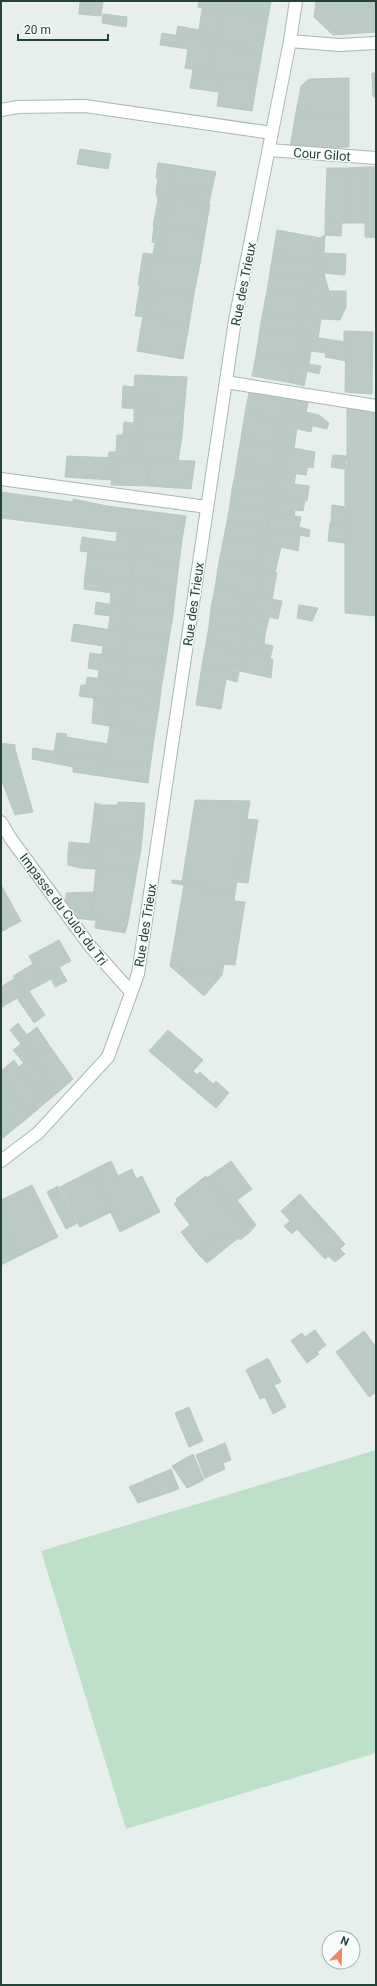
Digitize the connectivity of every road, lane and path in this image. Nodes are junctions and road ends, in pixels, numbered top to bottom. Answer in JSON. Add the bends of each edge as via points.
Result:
{"nodes":[{"id":1,"x":296,"y":1,"type":"edge"},
{"id":2,"x":290,"y":41,"type":"junction"},
{"id":3,"x":376,"y":43,"type":"edge"},
{"id":4,"x":1,"y":110,"type":"edge"},
{"id":5,"x":272,"y":133,"type":"junction"},
{"id":6,"x":269,"y":150,"type":"junction"},
{"id":7,"x":376,"y":158,"type":"edge"},
{"id":8,"x":226,"y":382,"type":"junction"},
{"id":9,"x":376,"y":406,"type":"edge"},
{"id":10,"x":1,"y":479,"type":"edge"},
{"id":11,"x":207,"y":507,"type":"junction"},
{"id":12,"x":1,"y":822,"type":"edge"},
{"id":13,"x":131,"y":992,"type":"junction"},
{"id":14,"x":1,"y":1161,"type":"edge"}],
"edges":[{"from":1,"to":2,"type":"street","name":"Rue des Trieux"},
{"from":2,"to":3,"type":"street","via":[[339,45]]},
{"from":2,"to":5,"type":"street","name":"Rue des Trieux"},
{"from":4,"to":5,"type":"street","via":[[18,107],[85,106]]},
{"from":5,"to":6,"type":"street","name":"Rue des Trieux"},
{"from":6,"to":7,"type":"street","name":"Cour Gilot"},
{"from":6,"to":8,"type":"street","name":"Rue des Trieux","via":[[235,320]]},
{"from":8,"to":9,"type":"street"},
{"from":8,"to":11,"type":"street","name":"Rue des Trieux"},
{"from":10,"to":11,"type":"street"},
{"from":11,"to":13,"type":"street","name":"Rue des Trieux","via":[[138,974]]},
{"from":12,"to":13,"type":"street","name":"Impasse du Culot du Tri","via":[[90,946]]},
{"from":13,"to":14,"type":"street","name":"Rue des Trieux","via":[[108,1057],[38,1133]]}]}
